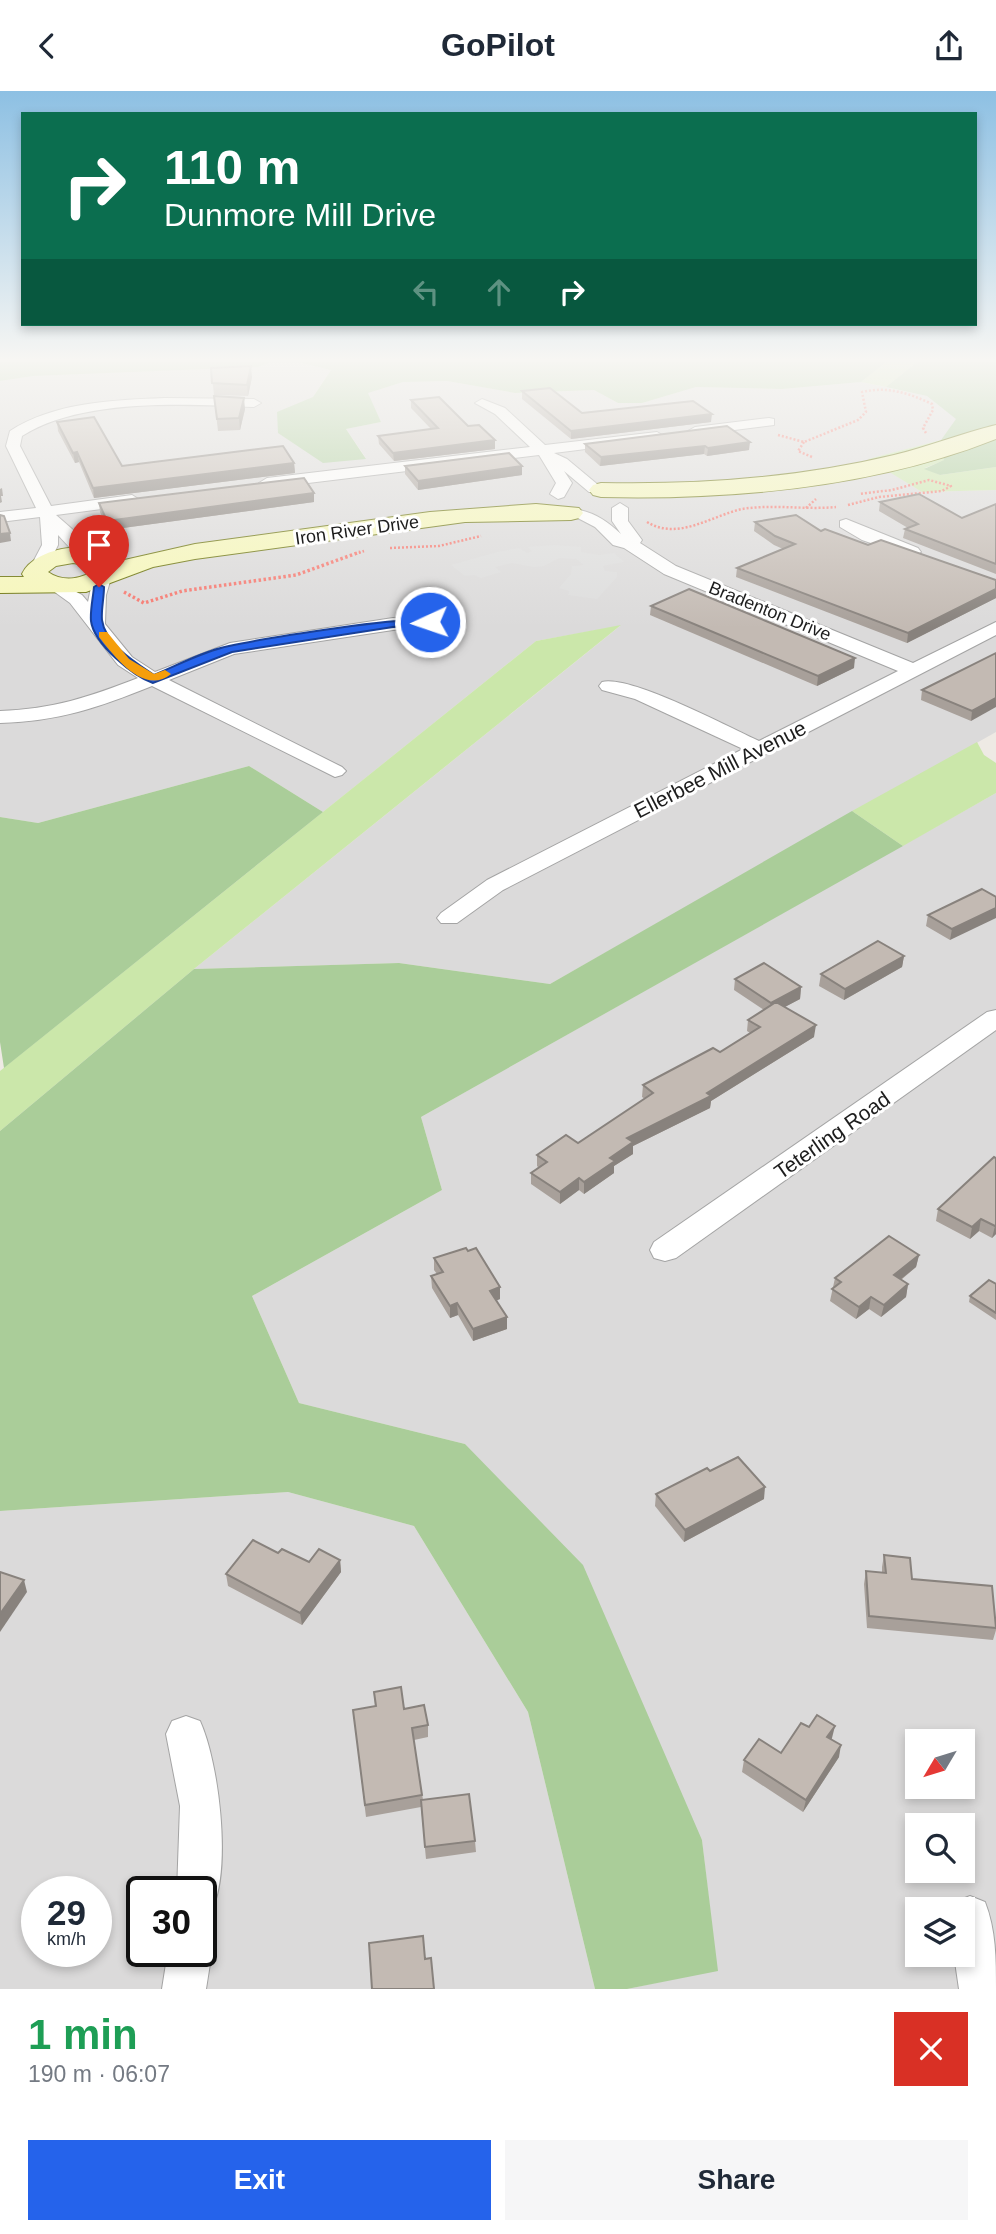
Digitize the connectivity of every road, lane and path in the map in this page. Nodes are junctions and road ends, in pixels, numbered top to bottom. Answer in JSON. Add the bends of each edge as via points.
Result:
{"nodes":[{"id":1,"x":15,"y":451,"type":"edge"},
{"id":2,"x":526,"y":451,"type":"edge"},
{"id":3,"x":541,"y":451,"type":"edge"},
{"id":4,"x":799,"y":451,"type":"edge"},
{"id":5,"x":937,"y":451,"type":"edge"},
{"id":6,"x":821,"y":457,"type":"dead end"},
{"id":7,"x":552,"y":460,"type":"junction"},
{"id":8,"x":244,"y":486,"type":"edge"},
{"id":9,"x":598,"y":489,"type":"junction"},
{"id":10,"x":700,"y":489,"type":"junction"},
{"id":11,"x":849,"y":495,"type":"dead end"},
{"id":12,"x":824,"y":497,"type":"dead end"},
{"id":13,"x":149,"y":498,"type":"edge"},
{"id":14,"x":566,"y":505,"type":"junction"},
{"id":15,"x":806,"y":508,"type":"junction"},
{"id":16,"x":627,"y":512,"type":"junction"},
{"id":17,"x":48,"y":515,"type":"junction"},
{"id":18,"x":0,"y":517,"type":"edge"},
{"id":19,"x":846,"y":524,"type":"dead end"},
{"id":20,"x":486,"y":535,"type":"dead end"},
{"id":21,"x":630,"y":544,"type":"junction"},
{"id":22,"x":385,"y":548,"type":"dead end"},
{"id":23,"x":369,"y":550,"type":"dead end"},
{"id":24,"x":933,"y":560,"type":"edge"},
{"id":25,"x":103,"y":571,"type":"junction"},
{"id":26,"x":0,"y":574,"type":"edge"},
{"id":27,"x":46,"y":575,"type":"junction"},
{"id":28,"x":0,"y":585,"type":"edge"},
{"id":29,"x":446,"y":621,"type":"dead end"},
{"id":30,"x":96,"y":622,"type":"junction"},
{"id":31,"x":996,"y":628,"type":"edge"},
{"id":32,"x":913,"y":670,"type":"junction"},
{"id":33,"x":153,"y":679,"type":"junction"},
{"id":34,"x":609,"y":686,"type":"dead end"},
{"id":35,"x":0,"y":717,"type":"edge"},
{"id":36,"x":759,"y":749,"type":"junction"},
{"id":37,"x":335,"y":771,"type":"dead end"},
{"id":38,"x":449,"y":918,"type":"dead end"},
{"id":39,"x":996,"y":1018,"type":"edge"},
{"id":40,"x":666,"y":1250,"type":"dead end"},
{"id":41,"x":186,"y":1734,"type":"dead end"},
{"id":42,"x":198,"y":1876,"type":"edge"},
{"id":43,"x":975,"y":1950,"type":"edge"},
{"id":44,"x":187,"y":1967,"type":"edge"},
{"id":45,"x":184,"y":1989,"type":"edge"},
{"id":46,"x":981,"y":1989,"type":"edge"}],
"edges":[{"from":1,"to":17,"type":"street"},
{"from":2,"to":8,"type":"street"},
{"from":3,"to":7,"type":"street"},
{"from":4,"to":6,"type":"path"},
{"from":5,"to":10,"type":"street","via":[[879,465]]},
{"from":7,"to":9,"type":"street","via":[[562,462]]},
{"from":7,"to":14,"type":"street","via":[[564,483]]},
{"from":9,"to":10,"type":"street"},
{"from":9,"to":14,"type":"street","via":[[578,489]]},
{"from":9,"to":16,"type":"street","via":[[621,499]]},
{"from":10,"to":16,"type":"street"},
{"from":11,"to":15,"type":"path","via":[[887,491],[924,479],[951,486],[831,508]]},
{"from":12,"to":15,"type":"path"},
{"from":13,"to":17,"type":"street"},
{"from":14,"to":16,"type":"street"},
{"from":14,"to":21,"type":"street","name":"Bradenton Drive"},
{"from":14,"to":25,"type":"street","name":"Iron River Drive","via":[[216,549]]},
{"from":15,"to":16,"type":"path","via":[[739,510],[671,530],[655,528]]},
{"from":16,"to":21,"type":"street","via":[[620,521],[634,540]]},
{"from":17,"to":18,"type":"street"},
{"from":17,"to":25,"type":"street"},
{"from":17,"to":27,"type":"street"},
{"from":19,"to":24,"type":"street"},
{"from":20,"to":22,"type":"path","via":[[439,547]]},
{"from":21,"to":32,"type":"street","name":"Bradenton Drive","via":[[670,570]]},
{"from":23,"to":25,"type":"path","via":[[289,576],[182,591],[144,603]]},
{"from":25,"to":27,"type":"street","name":"Iron River Drive","via":[[75,585]]},
{"from":25,"to":30,"type":"street"},
{"from":26,"to":27,"type":"street"},
{"from":27,"to":28,"type":"street"},
{"from":27,"to":30,"type":"street"},
{"from":29,"to":33,"type":"street","via":[[404,622],[247,646],[218,652]]},
{"from":30,"to":33,"type":"street","via":[[125,661]]},
{"from":31,"to":32,"type":"street","name":"Ellerbee Mill Avenue"},
{"from":32,"to":36,"type":"street","name":"Ellerbee Mill Avenue"},
{"from":33,"to":35,"type":"street","via":[[66,711]]},
{"from":33,"to":37,"type":"street"},
{"from":34,"to":36,"type":"street","via":[[642,695]]},
{"from":36,"to":38,"type":"street","name":"Ellerbee Mill Avenue","via":[[495,885]]},
{"from":39,"to":40,"type":"street","name":"Teterling Road"},
{"from":41,"to":42,"type":"street","via":[[200,1807]]},
{"from":43,"to":46,"type":"street"},
{"from":44,"to":45,"type":"street"}]}
